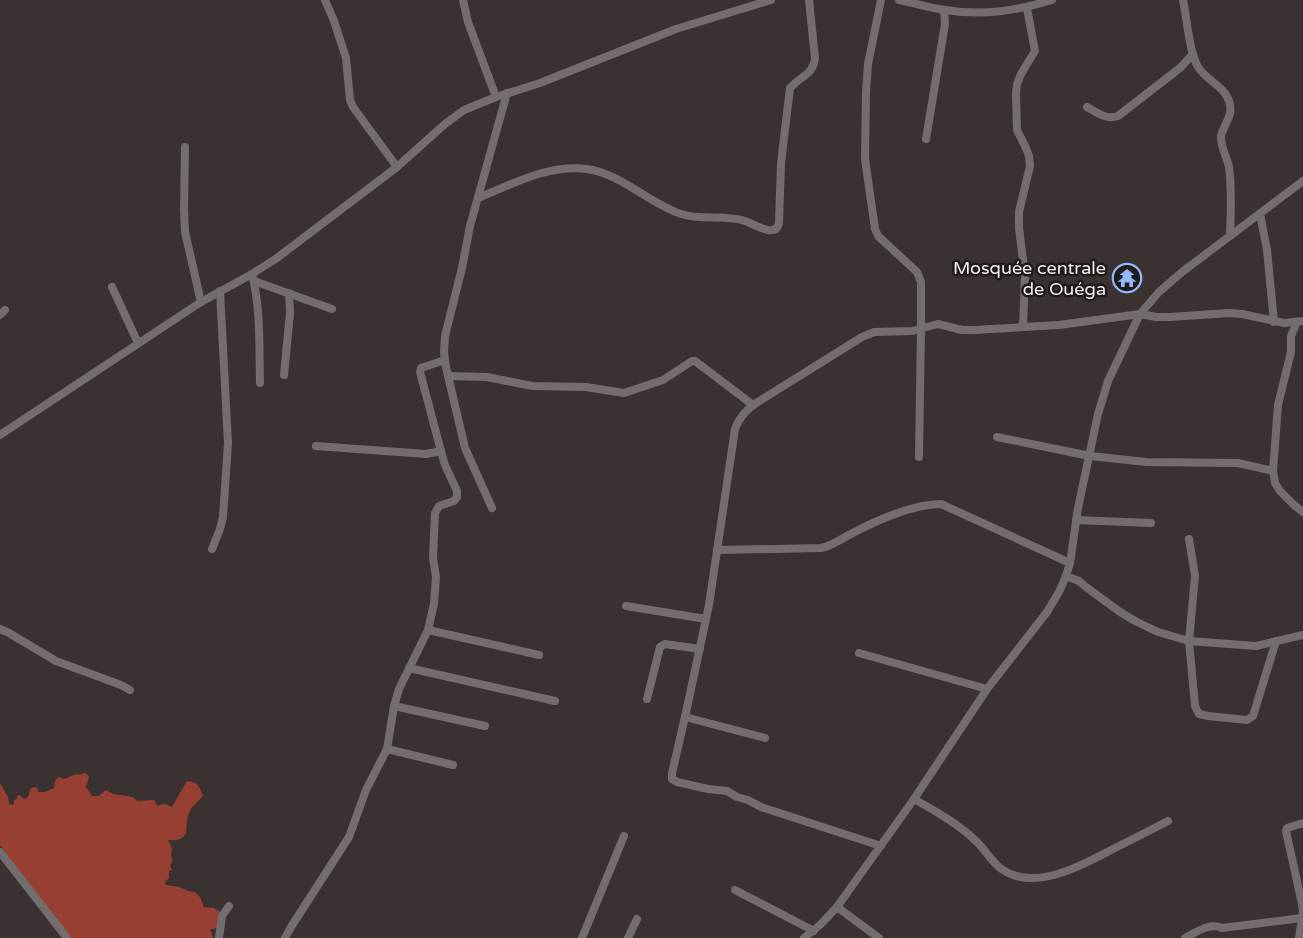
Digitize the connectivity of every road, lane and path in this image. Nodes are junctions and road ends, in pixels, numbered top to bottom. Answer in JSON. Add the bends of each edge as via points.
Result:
{"nodes":[{"id":1,"x":325,"y":0,"type":"edge"},
{"id":2,"x":463,"y":0,"type":"edge"},
{"id":3,"x":771,"y":0,"type":"edge"},
{"id":4,"x":810,"y":0,"type":"edge"},
{"id":5,"x":881,"y":0,"type":"edge"},
{"id":6,"x":899,"y":0,"type":"edge"},
{"id":7,"x":1052,"y":0,"type":"edge"},
{"id":8,"x":1184,"y":0,"type":"edge"},
{"id":9,"x":1028,"y":8,"type":"junction"},
{"id":10,"x":944,"y":10,"type":"junction"},
{"id":11,"x":1193,"y":54,"type":"junction"},
{"id":12,"x":507,"y":93,"type":"junction"},
{"id":13,"x":496,"y":97,"type":"junction"},
{"id":14,"x":1087,"y":107,"type":"dead end"},
{"id":15,"x":926,"y":139,"type":"dead end"},
{"id":16,"x":185,"y":147,"type":"dead end"},
{"id":17,"x":397,"y":167,"type":"junction"},
{"id":18,"x":1303,"y":181,"type":"edge"},
{"id":19,"x":478,"y":198,"type":"junction"},
{"id":20,"x":1260,"y":214,"type":"junction"},
{"id":21,"x":1230,"y":236,"type":"junction"},
{"id":22,"x":253,"y":277,"type":"junction"},
{"id":23,"x":112,"y":287,"type":"dead end"},
{"id":24,"x":219,"y":291,"type":"junction"},
{"id":25,"x":289,"y":293,"type":"junction"},
{"id":26,"x":201,"y":302,"type":"junction"},
{"id":27,"x":332,"y":309,"type":"dead end"},
{"id":28,"x":1140,"y":314,"type":"junction"},
{"id":29,"x":1274,"y":321,"type":"junction"},
{"id":30,"x":1300,"y":322,"type":"edge"},
{"id":31,"x":1023,"y":327,"type":"junction"},
{"id":32,"x":921,"y":328,"type":"junction"},
{"id":33,"x":138,"y":343,"type":"junction"},
{"id":34,"x":445,"y":360,"type":"junction"},
{"id":35,"x":284,"y":375,"type":"dead end"},
{"id":36,"x":448,"y":376,"type":"junction"},
{"id":37,"x":260,"y":383,"type":"dead end"},
{"id":38,"x":753,"y":405,"type":"junction"},
{"id":39,"x":0,"y":435,"type":"edge"},
{"id":40,"x":997,"y":437,"type":"dead end"},
{"id":41,"x":316,"y":446,"type":"dead end"},
{"id":42,"x":441,"y":451,"type":"junction"},
{"id":43,"x":1090,"y":456,"type":"junction"},
{"id":44,"x":919,"y":457,"type":"dead end"},
{"id":45,"x":1273,"y":471,"type":"junction"},
{"id":46,"x":492,"y":508,"type":"dead end"},
{"id":47,"x":1303,"y":512,"type":"edge"},
{"id":48,"x":1076,"y":520,"type":"junction"},
{"id":49,"x":1151,"y":523,"type":"dead end"},
{"id":50,"x":1189,"y":539,"type":"dead end"},
{"id":51,"x":212,"y":549,"type":"dead end"},
{"id":52,"x":717,"y":550,"type":"junction"},
{"id":53,"x":1070,"y":563,"type":"junction"},
{"id":54,"x":1066,"y":576,"type":"junction"},
{"id":55,"x":626,"y":606,"type":"dead end"},
{"id":56,"x":706,"y":619,"type":"junction"},
{"id":57,"x":0,"y":630,"type":"edge"},
{"id":58,"x":428,"y":630,"type":"junction"},
{"id":59,"x":1303,"y":635,"type":"edge"},
{"id":60,"x":1189,"y":640,"type":"junction"},
{"id":61,"x":1276,"y":641,"type":"junction"},
{"id":62,"x":700,"y":649,"type":"junction"},
{"id":63,"x":859,"y":653,"type":"dead end"},
{"id":64,"x":539,"y":655,"type":"dead end"},
{"id":65,"x":409,"y":668,"type":"junction"},
{"id":66,"x":987,"y":689,"type":"junction"},
{"id":67,"x":130,"y":690,"type":"dead end"},
{"id":68,"x":647,"y":699,"type":"dead end"},
{"id":69,"x":555,"y":701,"type":"dead end"},
{"id":70,"x":394,"y":706,"type":"junction"},
{"id":71,"x":685,"y":717,"type":"junction"},
{"id":72,"x":485,"y":726,"type":"dead end"},
{"id":73,"x":765,"y":738,"type":"dead end"},
{"id":74,"x":387,"y":749,"type":"junction"},
{"id":75,"x":453,"y":765,"type":"dead end"},
{"id":76,"x":914,"y":799,"type":"junction"},
{"id":77,"x":1168,"y":821,"type":"dead end"},
{"id":78,"x":1303,"y":823,"type":"edge"},
{"id":79,"x":624,"y":836,"type":"dead end"},
{"id":80,"x":881,"y":846,"type":"junction"},
{"id":81,"x":0,"y":852,"type":"edge"},
{"id":82,"x":735,"y":890,"type":"dead end"},
{"id":83,"x":229,"y":906,"type":"dead end"},
{"id":84,"x":837,"y":907,"type":"junction"},
{"id":85,"x":1302,"y":918,"type":"edge"},
{"id":86,"x":636,"y":919,"type":"dead end"},
{"id":87,"x":814,"y":931,"type":"junction"},
{"id":88,"x":67,"y":938,"type":"edge"},
{"id":89,"x":219,"y":938,"type":"edge"},
{"id":90,"x":285,"y":938,"type":"edge"},
{"id":91,"x":582,"y":938,"type":"edge"},
{"id":92,"x":628,"y":938,"type":"edge"},
{"id":93,"x":804,"y":938,"type":"edge"},
{"id":94,"x":879,"y":938,"type":"edge"},
{"id":95,"x":1185,"y":938,"type":"edge"},
{"id":96,"x":1299,"y":938,"type":"edge"}],
"edges":[{"from":1,"to":17,"type":"street","via":[[346,58],[353,107]]},
{"from":2,"to":13,"type":"street"},
{"from":3,"to":12,"type":"street","via":[[676,29]]},
{"from":4,"to":19,"type":"street","via":[[816,58],[812,71],[790,88],[781,163],[780,223],[776,230],[733,218],[683,215],[612,176],[589,169],[558,169],[538,174]]},
{"from":5,"to":32,"type":"street","via":[[866,81],[868,186],[878,236],[917,272],[921,282]]},
{"from":6,"to":10,"type":"street"},
{"from":7,"to":9,"type":"street"},
{"from":8,"to":11,"type":"street"},
{"from":9,"to":10,"type":"street","via":[[986,13]]},
{"from":9,"to":31,"type":"street","via":[[1035,51],[1021,74],[1016,94],[1017,130],[1030,166],[1019,212],[1026,276]]},
{"from":10,"to":15,"type":"street"},
{"from":11,"to":14,"type":"street","via":[[1118,116],[1107,118]]},
{"from":11,"to":21,"type":"street","via":[[1199,68],[1229,101],[1230,116],[1221,139],[1229,170]]},
{"from":12,"to":13,"type":"street"},
{"from":12,"to":19,"type":"street"},
{"from":13,"to":17,"type":"street","via":[[464,110]]},
{"from":16,"to":26,"type":"street","via":[[185,232]]},
{"from":17,"to":22,"type":"street"},
{"from":18,"to":20,"type":"street"},
{"from":19,"to":34,"type":"street","via":[[445,336]]},
{"from":20,"to":21,"type":"street"},
{"from":20,"to":29,"type":"street"},
{"from":21,"to":28,"type":"street","via":[[1182,272]]},
{"from":22,"to":24,"type":"street"},
{"from":22,"to":25,"type":"street"},
{"from":22,"to":37,"type":"street","via":[[259,314]]},
{"from":23,"to":33,"type":"street"},
{"from":24,"to":26,"type":"street"},
{"from":24,"to":51,"type":"street","via":[[228,443],[223,517]]},
{"from":25,"to":27,"type":"street"},
{"from":25,"to":35,"type":"street"},
{"from":26,"to":33,"type":"street"},
{"from":28,"to":29,"type":"street","via":[[1170,317],[1228,313]]},
{"from":28,"to":31,"type":"street"},
{"from":28,"to":43,"type":"street","via":[[1108,381]]},
{"from":29,"to":30,"type":"street"},
{"from":30,"to":45,"type":"street","via":[[1292,336],[1278,405]]},
{"from":31,"to":32,"type":"street","via":[[962,330],[938,324]]},
{"from":32,"to":38,"type":"street","via":[[862,337]]},
{"from":32,"to":44,"type":"street"},
{"from":33,"to":39,"type":"street"},
{"from":34,"to":36,"type":"street"},
{"from":34,"to":42,"type":"street","via":[[424,366],[420,372]]},
{"from":36,"to":38,"type":"street","via":[[624,393],[663,380],[695,361]]},
{"from":36,"to":46,"type":"street","via":[[465,448]]},
{"from":38,"to":52,"type":"street","via":[[735,429]]},
{"from":40,"to":43,"type":"street"},
{"from":41,"to":42,"type":"street","via":[[426,454]]},
{"from":42,"to":58,"type":"street","via":[[457,497],[439,506],[435,513],[436,577]]},
{"from":43,"to":45,"type":"street","via":[[1146,462],[1238,463]]},
{"from":43,"to":48,"type":"street"},
{"from":45,"to":47,"type":"street","via":[[1280,491]]},
{"from":48,"to":49,"type":"street"},
{"from":48,"to":53,"type":"street"},
{"from":50,"to":60,"type":"street","via":[[1195,576]]},
{"from":52,"to":53,"type":"street","via":[[829,547],[878,519],[941,504]]},
{"from":52,"to":56,"type":"street"},
{"from":53,"to":54,"type":"street"},
{"from":54,"to":60,"type":"street","via":[[1079,580],[1137,622]]},
{"from":54,"to":66,"type":"street","via":[[1047,612]]},
{"from":55,"to":56,"type":"street"},
{"from":56,"to":62,"type":"street"},
{"from":57,"to":67,"type":"street","via":[[56,661]]},
{"from":58,"to":64,"type":"street"},
{"from":58,"to":65,"type":"street"},
{"from":59,"to":61,"type":"street"},
{"from":60,"to":61,"type":"street","via":[[1245,646]]},
{"from":60,"to":61,"type":"street","via":[[1199,714],[1247,720],[1256,710]]},
{"from":62,"to":68,"type":"street","via":[[662,645]]},
{"from":62,"to":71,"type":"street"},
{"from":63,"to":66,"type":"street"},
{"from":65,"to":69,"type":"street"},
{"from":65,"to":70,"type":"street"},
{"from":66,"to":76,"type":"street"},
{"from":70,"to":72,"type":"street"},
{"from":70,"to":74,"type":"street"},
{"from":71,"to":73,"type":"street"},
{"from":71,"to":80,"type":"street","via":[[672,779],[727,791],[761,807]]},
{"from":74,"to":75,"type":"street"},
{"from":74,"to":90,"type":"street","via":[[366,790],[349,837]]},
{"from":76,"to":77,"type":"street","via":[[960,826],[1001,869],[1028,878],[1073,870]]},
{"from":76,"to":80,"type":"street"},
{"from":78,"to":85,"type":"street","via":[[1286,831]]},
{"from":79,"to":91,"type":"street"},
{"from":80,"to":84,"type":"street"},
{"from":81,"to":88,"type":"street"},
{"from":82,"to":87,"type":"street"},
{"from":83,"to":89,"type":"street","via":[[222,916]]},
{"from":84,"to":87,"type":"street"},
{"from":84,"to":94,"type":"street"},
{"from":85,"to":95,"type":"street","via":[[1222,928],[1209,926]]},
{"from":85,"to":96,"type":"street"},
{"from":86,"to":92,"type":"street"},
{"from":87,"to":93,"type":"street"}]}
